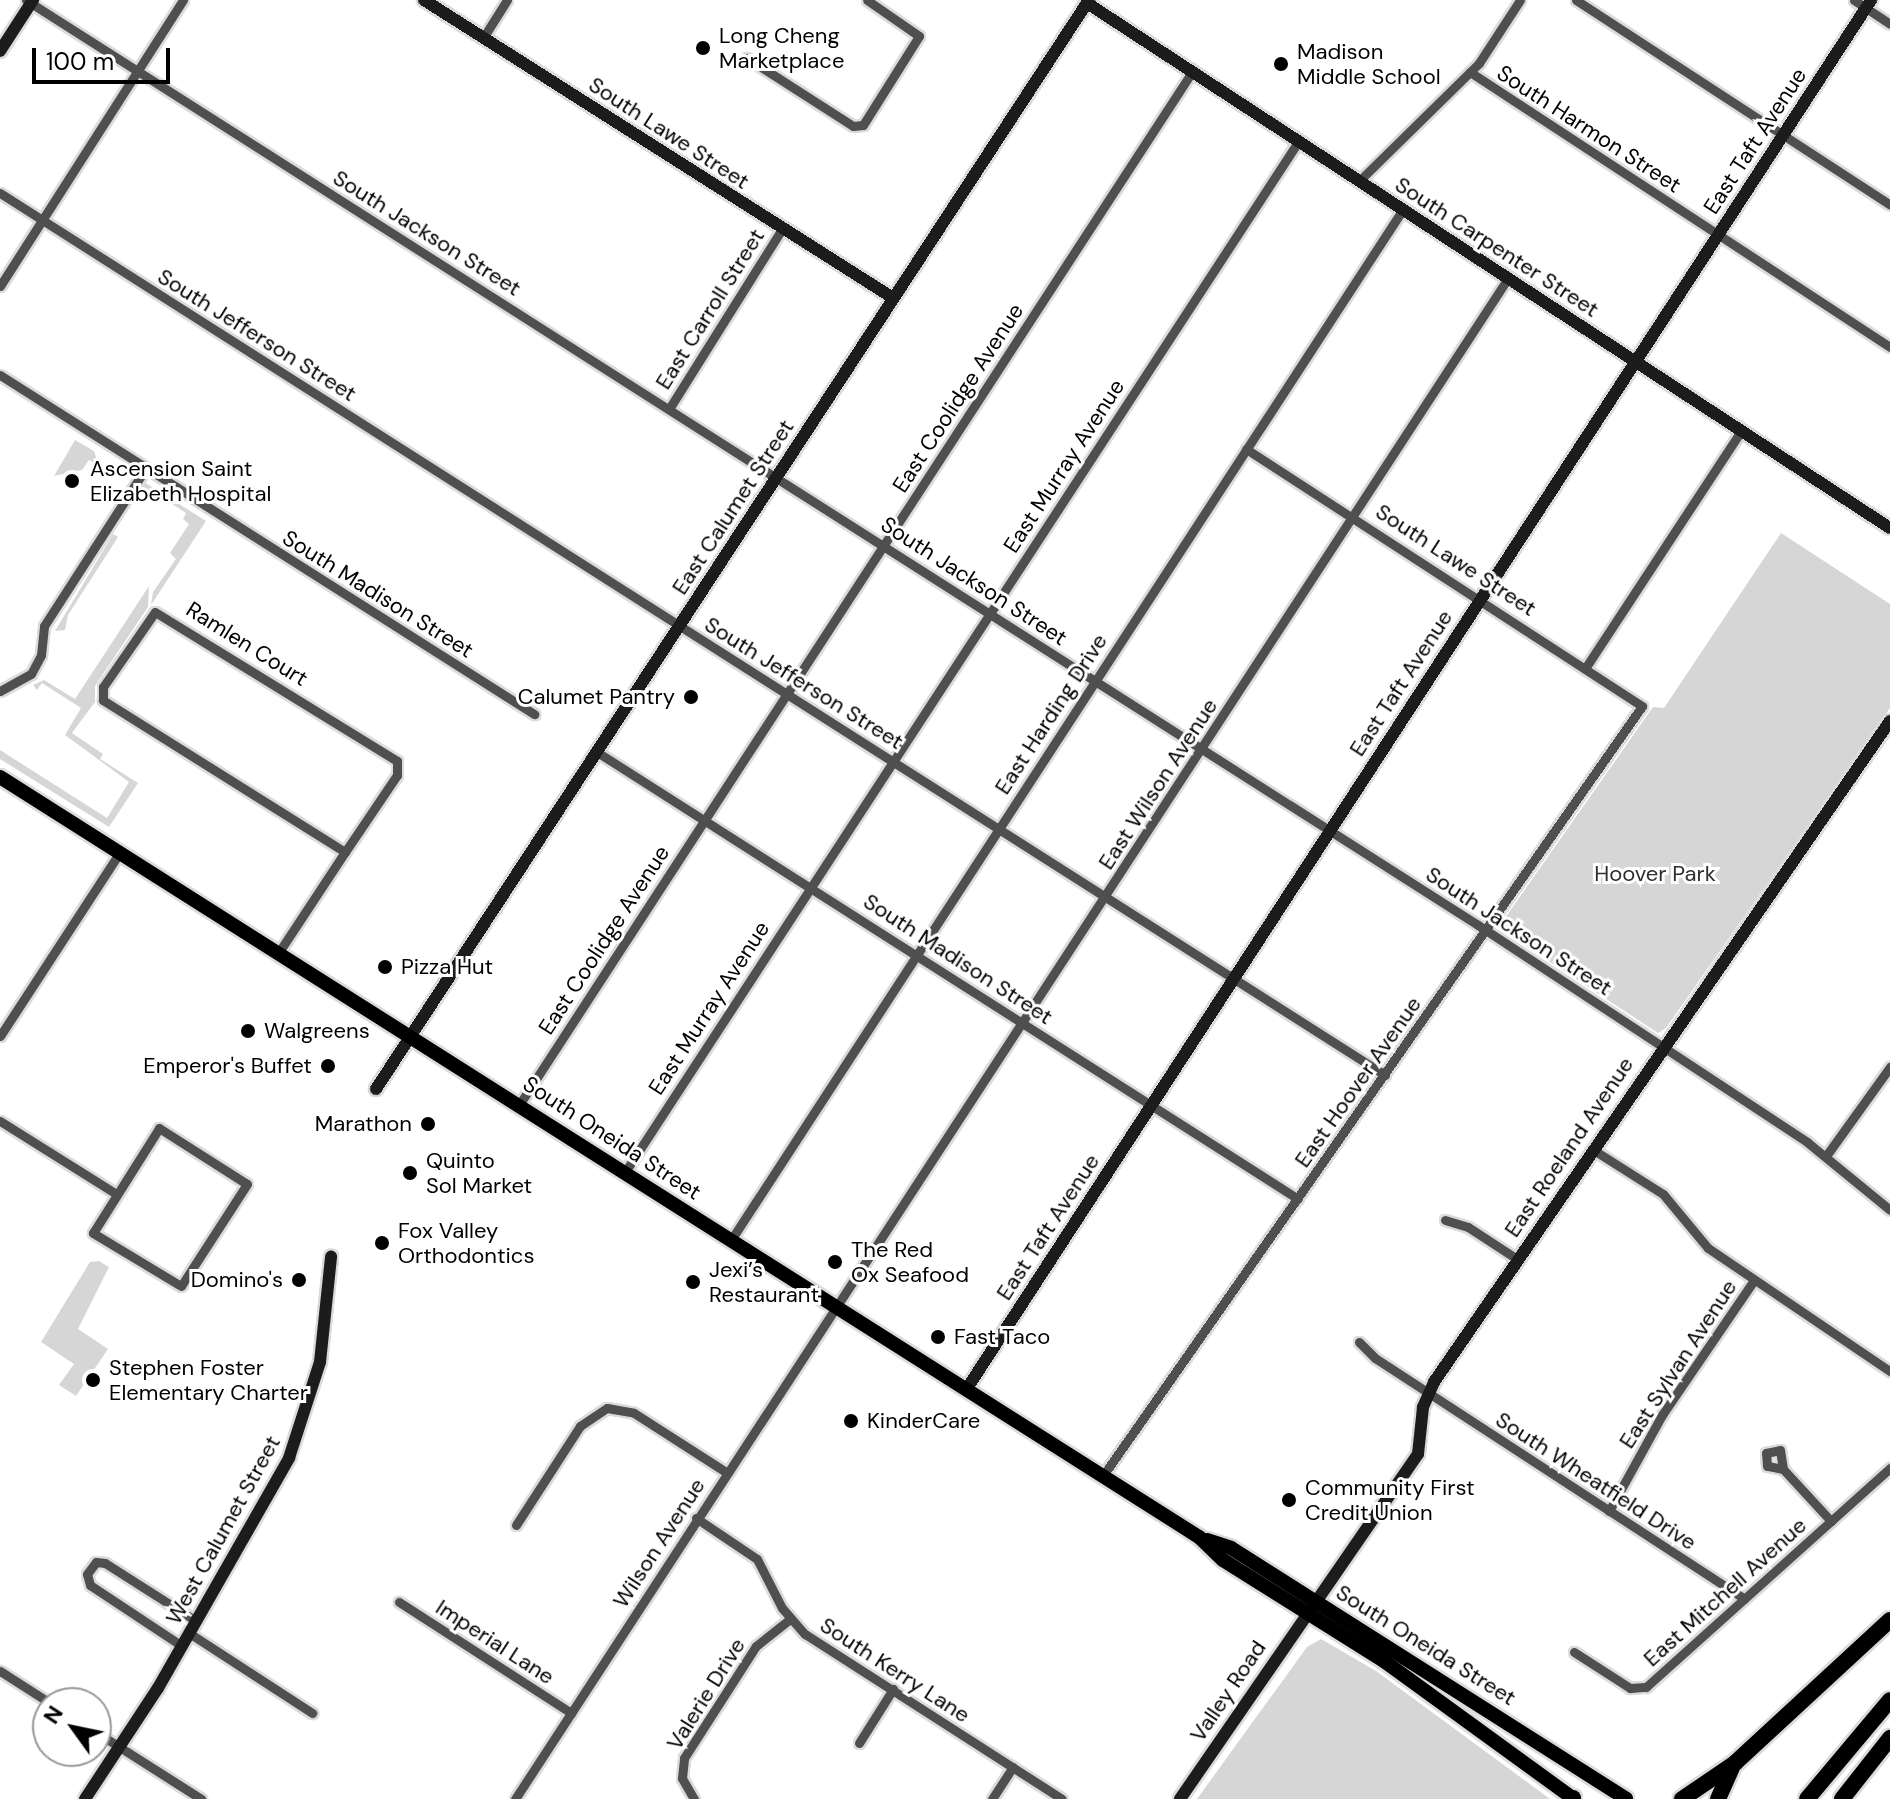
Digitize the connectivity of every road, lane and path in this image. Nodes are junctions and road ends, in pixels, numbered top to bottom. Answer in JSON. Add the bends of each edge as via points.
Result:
{"nodes":[{"id":1,"x":183,"y":0,"type":"edge"},
{"id":2,"x":424,"y":0,"type":"edge"},
{"id":3,"x":507,"y":0,"type":"edge"},
{"id":4,"x":867,"y":0,"type":"edge"},
{"id":5,"x":1520,"y":0,"type":"edge"},
{"id":6,"x":1576,"y":0,"type":"edge"},
{"id":7,"x":1854,"y":0,"type":"edge"},
{"id":8,"x":30,"y":1,"type":"edge"},
{"id":9,"x":1086,"y":1,"type":"edge"},
{"id":10,"x":1869,"y":4,"type":"edge"},
{"id":11,"x":1890,"y":24,"type":"edge"},
{"id":12,"x":483,"y":38,"type":"junction"},
{"id":13,"x":0,"y":51,"type":"edge"},
{"id":14,"x":747,"y":58,"type":"dead end"},
{"id":15,"x":137,"y":71,"type":"junction"},
{"id":16,"x":1192,"y":72,"type":"junction"},
{"id":17,"x":1470,"y":72,"type":"junction"},
{"id":18,"x":1783,"y":135,"type":"junction"},
{"id":19,"x":1298,"y":142,"type":"junction"},
{"id":20,"x":1359,"y":181,"type":"junction"},
{"id":21,"x":0,"y":193,"type":"edge"},
{"id":22,"x":1890,"y":205,"type":"edge"},
{"id":23,"x":1403,"y":209,"type":"junction"},
{"id":24,"x":42,"y":220,"type":"junction"},
{"id":25,"x":782,"y":229,"type":"junction"},
{"id":26,"x":1718,"y":235,"type":"junction"},
{"id":27,"x":1508,"y":278,"type":"junction"},
{"id":28,"x":0,"y":286,"type":"edge"},
{"id":29,"x":893,"y":298,"type":"junction"},
{"id":30,"x":1890,"y":347,"type":"edge"},
{"id":31,"x":1635,"y":361,"type":"junction"},
{"id":32,"x":0,"y":375,"type":"edge"},
{"id":33,"x":669,"y":409,"type":"junction"},
{"id":34,"x":1741,"y":431,"type":"junction"},
{"id":35,"x":1246,"y":449,"type":"junction"},
{"id":36,"x":146,"y":468,"type":"junction"},
{"id":37,"x":776,"y":477,"type":"junction"},
{"id":38,"x":1353,"y":518,"type":"junction"},
{"id":39,"x":1890,"y":528,"type":"edge"},
{"id":40,"x":884,"y":545,"type":"junction"},
{"id":41,"x":1480,"y":600,"type":"junction"},
{"id":42,"x":989,"y":612,"type":"junction"},
{"id":43,"x":679,"y":625,"type":"junction"},
{"id":44,"x":1586,"y":667,"type":"junction"},
{"id":45,"x":1095,"y":680,"type":"junction"},
{"id":46,"x":0,"y":691,"type":"edge"},
{"id":47,"x":787,"y":692,"type":"junction"},
{"id":48,"x":1642,"y":706,"type":"joint"},
{"id":49,"x":534,"y":714,"type":"dead end"},
{"id":50,"x":1890,"y":721,"type":"edge"},
{"id":51,"x":1202,"y":748,"type":"junction"},
{"id":52,"x":597,"y":752,"type":"junction"},
{"id":53,"x":893,"y":760,"type":"junction"},
{"id":54,"x":0,"y":777,"type":"edge"},
{"id":55,"x":704,"y":819,"type":"junction"},
{"id":56,"x":999,"y":828,"type":"junction"},
{"id":57,"x":1329,"y":829,"type":"junction"},
{"id":58,"x":120,"y":852,"type":"junction"},
{"id":59,"x":345,"y":852,"type":"junction"},
{"id":60,"x":810,"y":887,"type":"junction"},
{"id":61,"x":1106,"y":896,"type":"junction"},
{"id":62,"x":1487,"y":931,"type":"junction"},
{"id":63,"x":279,"y":952,"type":"junction"},
{"id":64,"x":917,"y":955,"type":"junction"},
{"id":65,"x":1233,"y":977,"type":"junction"},
{"id":66,"x":1023,"y":1023,"type":"junction"},
{"id":67,"x":410,"y":1035,"type":"junction"},
{"id":68,"x":0,"y":1036,"type":"edge"},
{"id":69,"x":1662,"y":1045,"type":"junction"},
{"id":70,"x":1890,"y":1067,"type":"edge"},
{"id":71,"x":1385,"y":1075,"type":"junction"},
{"id":72,"x":376,"y":1089,"type":"dead end"},
{"id":73,"x":1150,"y":1104,"type":"junction"},
{"id":74,"x":519,"y":1105,"type":"junction"},
{"id":75,"x":0,"y":1121,"type":"edge"},
{"id":76,"x":1592,"y":1149,"type":"junction"},
{"id":77,"x":1826,"y":1156,"type":"junction"},
{"id":78,"x":625,"y":1172,"type":"junction"},
{"id":79,"x":115,"y":1193,"type":"junction"},
{"id":80,"x":1298,"y":1199,"type":"junction"},
{"id":81,"x":1890,"y":1210,"type":"edge"},
{"id":82,"x":1445,"y":1220,"type":"dead end"},
{"id":83,"x":731,"y":1240,"type":"junction"},
{"id":84,"x":331,"y":1257,"type":"dead end"},
{"id":85,"x":1517,"y":1259,"type":"junction"},
{"id":86,"x":1754,"y":1280,"type":"junction"},
{"id":87,"x":835,"y":1307,"type":"junction"},
{"id":88,"x":1359,"y":1342,"type":"dead end"},
{"id":89,"x":1890,"y":1371,"type":"edge"},
{"id":90,"x":966,"y":1390,"type":"junction"},
{"id":91,"x":1428,"y":1392,"type":"junction"},
{"id":92,"x":1890,"y":1468,"type":"edge"},
{"id":93,"x":1783,"y":1469,"type":"dead end"},
{"id":94,"x":726,"y":1472,"type":"junction"},
{"id":95,"x":1102,"y":1477,"type":"junction"},
{"id":96,"x":1609,"y":1511,"type":"junction"},
{"id":97,"x":696,"y":1518,"type":"junction"},
{"id":98,"x":1831,"y":1521,"type":"junction"},
{"id":99,"x":516,"y":1525,"type":"dead end"},
{"id":100,"x":1744,"y":1599,"type":"junction"},
{"id":101,"x":399,"y":1602,"type":"dead end"},
{"id":102,"x":1309,"y":1606,"type":"junction"},
{"id":103,"x":790,"y":1619,"type":"junction"},
{"id":104,"x":1890,"y":1620,"type":"edge"},
{"id":105,"x":196,"y":1621,"type":"junction"},
{"id":106,"x":189,"y":1633,"type":"junction"},
{"id":107,"x":182,"y":1646,"type":"junction"},
{"id":108,"x":1574,"y":1652,"type":"dead end"},
{"id":109,"x":0,"y":1671,"type":"edge"},
{"id":110,"x":893,"y":1689,"type":"junction"},
{"id":111,"x":32,"y":1691,"type":"edge"},
{"id":112,"x":1890,"y":1700,"type":"edge"},
{"id":113,"x":312,"y":1713,"type":"dead end"},
{"id":114,"x":571,"y":1713,"type":"junction"},
{"id":115,"x":1890,"y":1738,"type":"edge"},
{"id":116,"x":112,"y":1742,"type":"edge"},
{"id":117,"x":859,"y":1743,"type":"dead end"},
{"id":118,"x":120,"y":1747,"type":"junction"},
{"id":119,"x":1735,"y":1763,"type":"junction"},
{"id":120,"x":1013,"y":1767,"type":"junction"},
{"id":121,"x":85,"y":1799,"type":"edge"},
{"id":122,"x":201,"y":1799,"type":"edge"},
{"id":123,"x":515,"y":1799,"type":"edge"},
{"id":124,"x":694,"y":1799,"type":"edge"},
{"id":125,"x":992,"y":1799,"type":"edge"},
{"id":126,"x":1062,"y":1799,"type":"edge"},
{"id":127,"x":1180,"y":1799,"type":"edge"},
{"id":128,"x":1573,"y":1799,"type":"edge"},
{"id":129,"x":1626,"y":1799,"type":"edge"},
{"id":130,"x":1682,"y":1799,"type":"edge"},
{"id":131,"x":1718,"y":1799,"type":"edge"},
{"id":132,"x":1807,"y":1799,"type":"edge"},
{"id":133,"x":1842,"y":1799,"type":"edge"}],
"edges":[{"from":1,"to":15,"type":"street"},
{"from":2,"to":12,"type":"street","name":"South Lawe Street"},
{"from":3,"to":12,"type":"street"},
{"from":4,"to":14,"type":"street","via":[[919,36],[863,125],[853,126]]},
{"from":5,"to":17,"type":"street"},
{"from":6,"to":18,"type":"street"},
{"from":7,"to":10,"type":"street"},
{"from":8,"to":13,"type":"street"},
{"from":8,"to":15,"type":"street","name":"South Jackson Street"},
{"from":9,"to":16,"type":"street","name":"South Carpenter Street"},
{"from":9,"to":29,"type":"street","name":"East Calumet Street"},
{"from":10,"to":11,"type":"street"},
{"from":10,"to":18,"type":"street","name":"East Taft Avenue"},
{"from":12,"to":25,"type":"street","name":"South Lawe Street"},
{"from":15,"to":24,"type":"street"},
{"from":15,"to":33,"type":"street","name":"South Jackson Street"},
{"from":16,"to":19,"type":"street","name":"South Carpenter Street"},
{"from":16,"to":40,"type":"street","name":"East Coolidge Avenue"},
{"from":17,"to":20,"type":"street"},
{"from":17,"to":26,"type":"street","name":"South Harmon Street"},
{"from":18,"to":22,"type":"street"},
{"from":18,"to":26,"type":"street","name":"East Taft Avenue"},
{"from":19,"to":20,"type":"street","name":"South Carpenter Street"},
{"from":19,"to":42,"type":"street","name":"East Murray Avenue"},
{"from":20,"to":23,"type":"street","name":"South Carpenter Street"},
{"from":21,"to":24,"type":"street","name":"South Jefferson Street"},
{"from":23,"to":27,"type":"street","name":"South Carpenter Street"},
{"from":23,"to":35,"type":"street","name":"East Harding Drive"},
{"from":24,"to":28,"type":"street"},
{"from":24,"to":43,"type":"street","name":"South Jefferson Street"},
{"from":25,"to":29,"type":"street","name":"South Lawe Street"},
{"from":25,"to":33,"type":"street","name":"East Carroll Street"},
{"from":26,"to":30,"type":"street","name":"South Harmon Street"},
{"from":26,"to":31,"type":"street","name":"East Taft Avenue"},
{"from":27,"to":31,"type":"street","name":"South Carpenter Street"},
{"from":27,"to":38,"type":"street","name":"East Wilson Avenue"},
{"from":29,"to":37,"type":"street","name":"East Calumet Street"},
{"from":31,"to":34,"type":"street","name":"South Carpenter Street"},
{"from":31,"to":41,"type":"street","name":"East Taft Avenue"},
{"from":32,"to":36,"type":"street","name":"South Madison Street"},
{"from":33,"to":37,"type":"street","name":"South Jackson Street"},
{"from":34,"to":39,"type":"street","name":"South Carpenter Street"},
{"from":34,"to":44,"type":"street"},
{"from":35,"to":38,"type":"street","name":"South Lawe Street"},
{"from":35,"to":45,"type":"street","name":"East Harding Drive"},
{"from":36,"to":46,"type":"street","via":[[44,626],[41,655],[31,674]]},
{"from":36,"to":49,"type":"street","name":"South Madison Street"},
{"from":37,"to":40,"type":"street","name":"South Jackson Street"},
{"from":37,"to":43,"type":"street","name":"East Calumet Street"},
{"from":38,"to":41,"type":"street","name":"South Lawe Street"},
{"from":38,"to":51,"type":"street","name":"East Wilson Avenue"},
{"from":40,"to":42,"type":"street","name":"South Jackson Street"},
{"from":40,"to":47,"type":"street","name":"East Coolidge Avenue"},
{"from":41,"to":44,"type":"street","name":"South Lawe Street"},
{"from":41,"to":57,"type":"street","name":"East Taft Avenue"},
{"from":42,"to":45,"type":"street","name":"South Jackson Street"},
{"from":42,"to":53,"type":"street","name":"East Murray Avenue"},
{"from":43,"to":47,"type":"street","name":"South Jefferson Street"},
{"from":43,"to":52,"type":"street","name":"East Calumet Street"},
{"from":44,"to":48,"type":"street","name":"South Lawe Street"},
{"from":45,"to":51,"type":"street","name":"South Jackson Street"},
{"from":45,"to":56,"type":"street","name":"East Harding Drive"},
{"from":47,"to":53,"type":"street","name":"South Jefferson Street"},
{"from":47,"to":55,"type":"street","name":"East Coolidge Avenue"},
{"from":48,"to":62,"type":"street","name":"East Hoover Avenue"},
{"from":50,"to":69,"type":"street","name":"East Roeland Avenue"},
{"from":51,"to":57,"type":"street","name":"South Jackson Street"},
{"from":51,"to":61,"type":"street","name":"East Wilson Avenue"},
{"from":52,"to":55,"type":"street","name":"South Madison Street"},
{"from":52,"to":67,"type":"street","name":"East Calumet Street"},
{"from":53,"to":56,"type":"street","name":"South Jefferson Street"},
{"from":53,"to":60,"type":"street","name":"East Murray Avenue"},
{"from":54,"to":58,"type":"main road","name":"South Oneida Street"},
{"from":55,"to":60,"type":"street","name":"South Madison Street"},
{"from":55,"to":74,"type":"street","name":"East Coolidge Avenue"},
{"from":56,"to":61,"type":"street","name":"South Jefferson Street"},
{"from":56,"to":64,"type":"street","name":"East Harding Drive"},
{"from":57,"to":62,"type":"street","name":"South Jackson Street"},
{"from":57,"to":65,"type":"street","name":"East Taft Avenue"},
{"from":58,"to":63,"type":"main road","name":"South Oneida Street"},
{"from":58,"to":68,"type":"street"},
{"from":59,"to":59,"type":"street","name":"Ramlen Court","via":[[397,775],[397,761],[165,613],[150,615],[103,687],[103,700]]},
{"from":59,"to":63,"type":"street","name":"Ramlen Court"},
{"from":60,"to":64,"type":"street","name":"South Madison Street"},
{"from":60,"to":78,"type":"street","name":"East Murray Avenue"},
{"from":61,"to":65,"type":"street","name":"South Jefferson Street"},
{"from":61,"to":66,"type":"street","name":"East Wilson Avenue"},
{"from":62,"to":69,"type":"street","name":"South Jackson Street"},
{"from":62,"to":71,"type":"street","name":"East Hoover Avenue"},
{"from":63,"to":67,"type":"main road","name":"South Oneida Street"},
{"from":64,"to":66,"type":"street","name":"South Madison Street"},
{"from":64,"to":83,"type":"street","name":"East Harding Drive"},
{"from":65,"to":71,"type":"street","name":"South Jefferson Street"},
{"from":65,"to":73,"type":"street","name":"East Taft Avenue"},
{"from":66,"to":73,"type":"street","name":"South Madison Street"},
{"from":66,"to":87,"type":"street","name":"East Wilson Avenue"},
{"from":67,"to":72,"type":"street"},
{"from":67,"to":74,"type":"main road","name":"South Oneida Street"},
{"from":69,"to":76,"type":"street","name":"East Roeland Avenue"},
{"from":69,"to":77,"type":"street","name":"South Jackson Street"},
{"from":70,"to":77,"type":"street"},
{"from":71,"to":80,"type":"street","name":"East Hoover Avenue"},
{"from":73,"to":80,"type":"street","name":"South Madison Street"},
{"from":73,"to":90,"type":"street","name":"East Taft Avenue"},
{"from":74,"to":78,"type":"main road","name":"South Oneida Street"},
{"from":75,"to":79,"type":"street"},
{"from":76,"to":85,"type":"street","name":"East Roeland Avenue"},
{"from":76,"to":86,"type":"street","via":[[1663,1194],[1704,1244]]},
{"from":77,"to":81,"type":"street","name":"South Jackson Street"},
{"from":78,"to":83,"type":"main road","name":"South Oneida Street"},
{"from":79,"to":79,"type":"street","via":[[159,1128],[247,1184],[181,1286],[95,1236],[94,1224]]},
{"from":80,"to":95,"type":"street","name":"East Hoover Avenue"},
{"from":82,"to":85,"type":"street","via":[[1468,1227]]},
{"from":83,"to":87,"type":"main road","name":"South Oneida Street"},
{"from":84,"to":105,"type":"street","name":"West Calumet Street","via":[[320,1362],[297,1440]]},
{"from":85,"to":91,"type":"street","name":"East Roeland Avenue"},
{"from":86,"to":89,"type":"street"},
{"from":86,"to":96,"type":"street","name":"East Sylvan Avenue","via":[[1662,1415]]},
{"from":87,"to":90,"type":"main road","name":"South Oneida Street"},
{"from":87,"to":94,"type":"street","name":"Wilson Avenue"},
{"from":88,"to":91,"type":"street","name":"South Wheatfield Drive"},
{"from":90,"to":95,"type":"main road","name":"South Oneida Street"},
{"from":91,"to":96,"type":"street","name":"South Wheatfield Drive"},
{"from":91,"to":102,"type":"street","name":"East Roeland Avenue","via":[[1418,1454]]},
{"from":92,"to":98,"type":"street","name":"East Mitchell Avenue"},
{"from":93,"to":98,"type":"street"},
{"from":94,"to":97,"type":"street","name":"Wilson Avenue"},
{"from":94,"to":99,"type":"street","via":[[634,1413],[607,1408],[580,1426]]},
{"from":95,"to":102,"type":"main road","name":"South Oneida Street","via":[[1199,1537],[1223,1560]]},
{"from":96,"to":100,"type":"street","name":"South Wheatfield Drive"},
{"from":97,"to":103,"type":"street","name":"South Kerry Lane","via":[[757,1559]]},
{"from":97,"to":114,"type":"street","name":"Wilson Avenue"},
{"from":98,"to":100,"type":"street","name":"East Mitchell Avenue"},
{"from":100,"to":108,"type":"street","name":"East Mitchell Avenue","via":[[1638,1690]]},
{"from":101,"to":114,"type":"street","name":"Imperial Lane"},
{"from":102,"to":127,"type":"street","name":"Valley Road"},
{"from":102,"to":128,"type":"main road","name":"South Oneida Street"},
{"from":102,"to":129,"type":"main road","name":"South Oneida Street"},
{"from":103,"to":110,"type":"street","name":"South Kerry Lane"},
{"from":103,"to":124,"type":"street","name":"Valerie Drive","via":[[756,1646],[684,1758],[682,1778]]},
{"from":104,"to":119,"type":"highway"},
{"from":105,"to":106,"type":"street","name":"West Calumet Street"},
{"from":105,"to":107,"type":"street","via":[[105,1563],[96,1562],[87,1574],[90,1585]]},
{"from":106,"to":107,"type":"street","name":"West Calumet Street"},
{"from":106,"to":113,"type":"street"},
{"from":107,"to":118,"type":"street","name":"West Calumet Street"},
{"from":109,"to":111,"type":"street"},
{"from":110,"to":117,"type":"street"},
{"from":110,"to":120,"type":"street","name":"South Kerry Lane"},
{"from":112,"to":132,"type":"highway"},
{"from":114,"to":123,"type":"street","name":"Wilson Avenue"},
{"from":115,"to":133,"type":"highway"},
{"from":116,"to":118,"type":"street"},
{"from":118,"to":121,"type":"street","name":"West Calumet Street"},
{"from":118,"to":122,"type":"street"},
{"from":119,"to":130,"type":"highway"},
{"from":119,"to":131,"type":"highway"},
{"from":120,"to":125,"type":"street"},
{"from":120,"to":126,"type":"street","name":"South Kerry Lane"}]}
